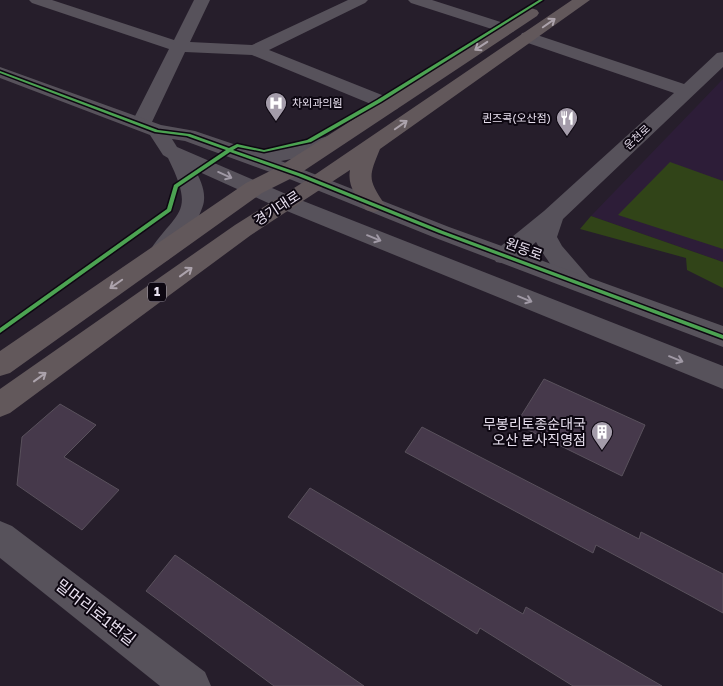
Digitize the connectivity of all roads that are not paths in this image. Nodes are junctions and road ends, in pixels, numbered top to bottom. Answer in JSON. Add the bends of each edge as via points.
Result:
{"nodes":[{"id":1,"x":38,"y":0,"type":"edge"},
{"id":2,"x":202,"y":0,"type":"edge"},
{"id":3,"x":360,"y":0,"type":"edge"},
{"id":4,"x":416,"y":0,"type":"edge"},
{"id":5,"x":551,"y":0,"type":"edge"},
{"id":6,"x":582,"y":0,"type":"edge"},
{"id":7,"x":507,"y":29,"type":"junction"},
{"id":8,"x":528,"y":37,"type":"junction"},
{"id":9,"x":180,"y":47,"type":"junction"},
{"id":10,"x":255,"y":50,"type":"junction"},
{"id":11,"x":723,"y":57,"type":"edge"},
{"id":12,"x":0,"y":72,"type":"edge"},
{"id":13,"x":687,"y":91,"type":"junction"},
{"id":14,"x":390,"y":105,"type":"junction"},
{"id":15,"x":149,"y":127,"type":"junction"},
{"id":16,"x":338,"y":139,"type":"junction"},
{"id":17,"x":372,"y":145,"type":"junction"},
{"id":18,"x":176,"y":153,"type":"junction"},
{"id":19,"x":245,"y":155,"type":"junction"},
{"id":20,"x":288,"y":172,"type":"junction"},
{"id":21,"x":318,"y":183,"type":"junction"},
{"id":22,"x":254,"y":188,"type":"junction"},
{"id":23,"x":285,"y":202,"type":"junction"},
{"id":24,"x":374,"y":205,"type":"junction"},
{"id":25,"x":552,"y":216,"type":"junction"},
{"id":26,"x":322,"y":217,"type":"junction"},
{"id":27,"x":240,"y":232,"type":"junction"},
{"id":28,"x":158,"y":255,"type":"junction"},
{"id":29,"x":505,"y":256,"type":"junction"},
{"id":30,"x":581,"y":283,"type":"junction"},
{"id":31,"x":723,"y":337,"type":"edge"},
{"id":32,"x":0,"y":365,"type":"edge"},
{"id":33,"x":723,"y":378,"type":"edge"},
{"id":34,"x":0,"y":405,"type":"edge"},
{"id":35,"x":0,"y":537,"type":"edge"},
{"id":36,"x":191,"y":686,"type":"edge"}],
"edges":[{"from":1,"to":9,"type":"street"},
{"from":2,"to":9,"type":"street"},
{"from":3,"to":10,"type":"street"},
{"from":4,"to":7,"type":"street"},
{"from":5,"to":7,"type":"main road","name":"경기대로","number":"1"},
{"from":8,"to":6,"type":"main road","name":"경기대로","number":"1","one_way":true},
{"from":7,"to":14,"type":"main road","name":"경기대로","number":"1","one_way":true},
{"from":8,"to":13,"type":"street"},
{"from":17,"to":8,"type":"main road","name":"경기대로","number":"1","one_way":true},
{"from":9,"to":10,"type":"street"},
{"from":9,"to":15,"type":"street"},
{"from":10,"to":14,"type":"street"},
{"from":11,"to":13,"type":"street","name":"운천로"},
{"from":12,"to":15,"type":"street","name":"원동로"},
{"from":13,"to":25,"type":"street","name":"운천로"},
{"from":14,"to":16,"type":"main road","name":"경기대로","number":"1"},
{"from":15,"to":18,"type":"street"},
{"from":15,"to":19,"type":"street","name":"원동로","via":[[188,135]]},
{"from":16,"to":19,"type":"street","via":[[284,155]]},
{"from":16,"to":20,"type":"main road","name":"경기대로","number":"1"},
{"from":17,"to":21,"type":"main road","name":"경기대로","number":"1"},
{"from":17,"to":24,"type":"main road","via":[[360,172],[360,182]]},
{"from":18,"to":22,"type":"street","one_way":true},
{"from":18,"to":28,"type":"street","via":[[193,191],[194,204],[179,230]]},
{"from":19,"to":20,"type":"street","name":"원동로"},
{"from":20,"to":21,"type":"street","name":"원동로"},
{"from":20,"to":22,"type":"main road","name":"경기대로","number":"1"},
{"from":21,"to":23,"type":"main road","name":"경기대로","number":"1"},
{"from":21,"to":24,"type":"street","name":"원동로"},
{"from":22,"to":23,"type":"street"},
{"from":22,"to":28,"type":"main road","name":"경기대로","number":"1"},
{"from":23,"to":26,"type":"street"},
{"from":23,"to":27,"type":"main road","name":"경기대로","number":"1"},
{"from":24,"to":29,"type":"street","name":"원동로"},
{"from":25,"to":29,"type":"street","name":"운천로"},
{"from":25,"to":30,"type":"street","via":[[545,237]]},
{"from":26,"to":27,"type":"street","via":[[287,215]]},
{"from":26,"to":33,"type":"street","one_way":true},
{"from":34,"to":27,"type":"main road","name":"경기대로","number":"1","one_way":true},
{"from":28,"to":32,"type":"main road","name":"경기대로","number":"1","one_way":true},
{"from":29,"to":30,"type":"street","name":"원동로"},
{"from":30,"to":31,"type":"street","name":"원동로"},
{"from":35,"to":36,"type":"street","name":"밀머리로1번길"}]}
